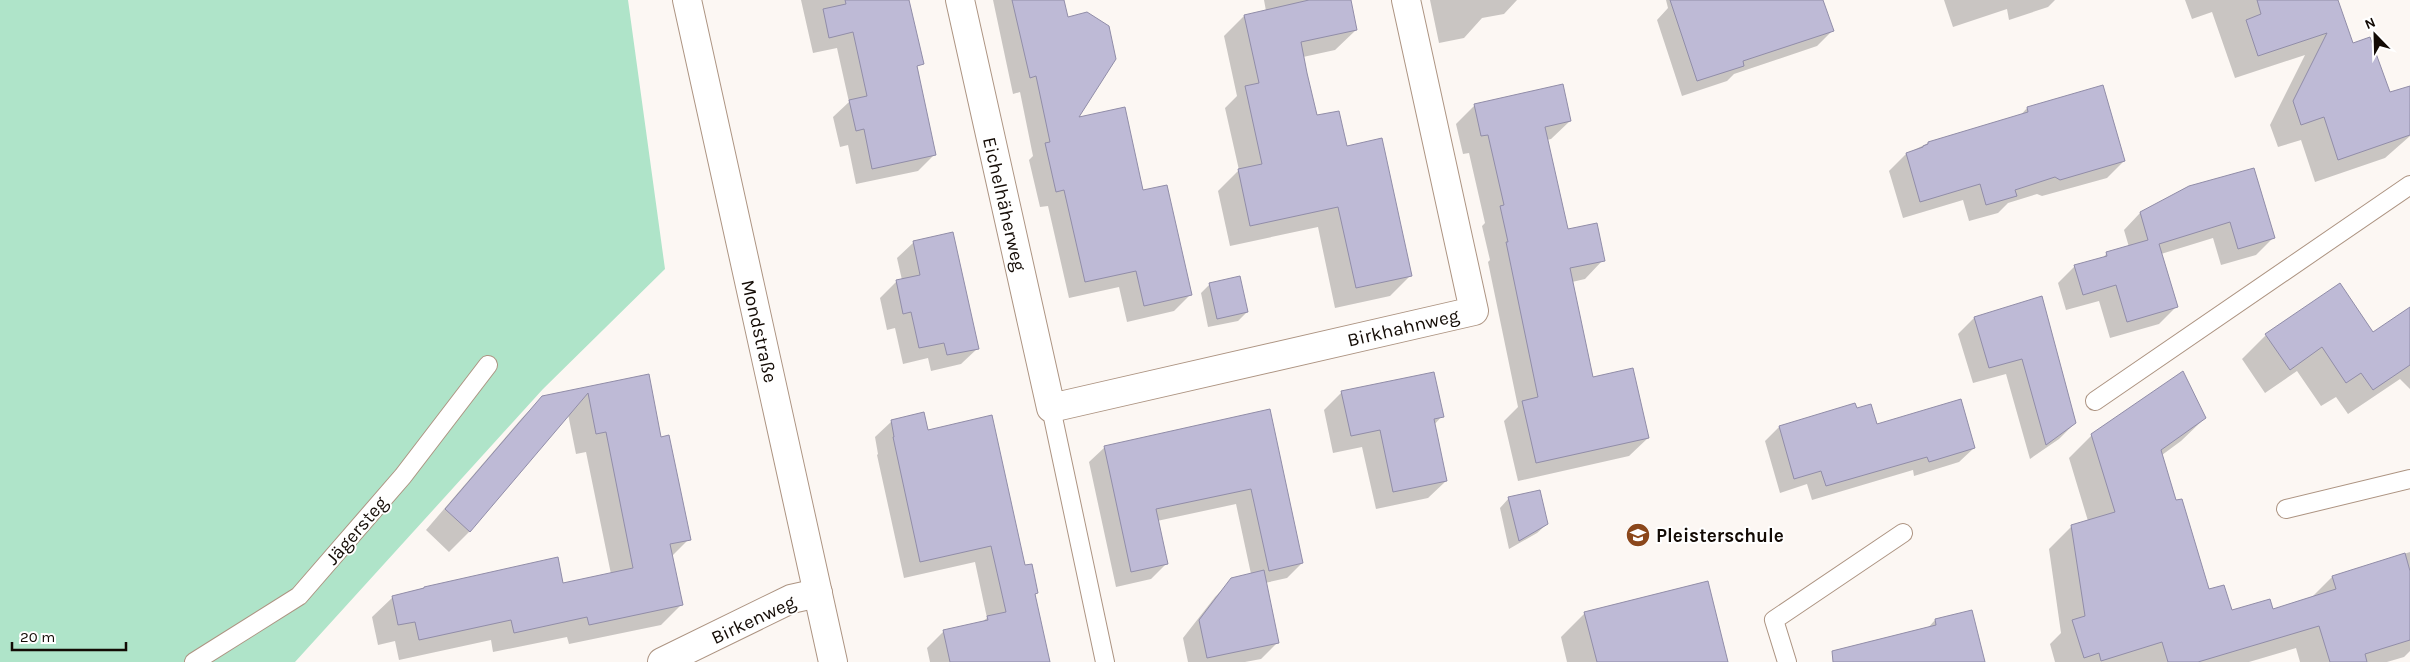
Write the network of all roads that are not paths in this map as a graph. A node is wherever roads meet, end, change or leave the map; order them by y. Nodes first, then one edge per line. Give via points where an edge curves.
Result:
1 (687, 0) edge
2 (960, 0) edge
3 (1406, 0) edge
4 (2410, 185) edge
5 (488, 365) dead end
6 (2095, 401) dead end
7 (1051, 408) junction
8 (2410, 479) edge
9 (2286, 509) dead end
10 (1902, 533) dead end
11 (818, 593) junction
12 (194, 662) edge
13 (662, 662) edge
14 (833, 662) edge
15 (1105, 662) edge
16 (1787, 662) edge

1 - 11 street, Mondstraße
2 - 7 street, Eichelhäherweg
3 - 7 street, Birkhahnweg via 1474,311
4 - 6 lane
5 - 12 lane, Jägersteg via 403,476 299,596
7 - 15 lane
8 - 9 lane
10 - 16 lane via 1774,620
11 - 13 street, Birkenweg via 791,599
11 - 14 street, Mondstraße

